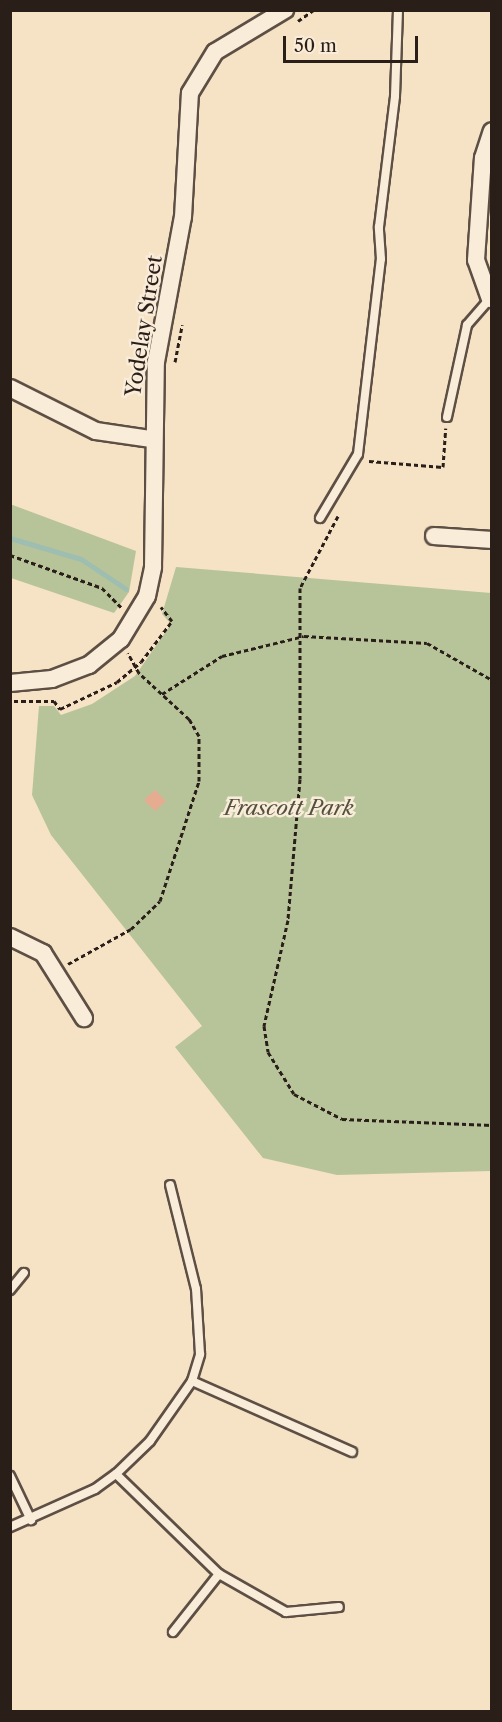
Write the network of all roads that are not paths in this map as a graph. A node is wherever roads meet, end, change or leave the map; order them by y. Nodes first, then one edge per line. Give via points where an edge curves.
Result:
1 (398, 10) edge
2 (286, 18) edge
3 (492, 132) edge
4 (490, 299) joint
5 (10, 388) edge
6 (447, 417) road end
7 (151, 439) junction
8 (320, 518) dead end
9 (434, 536) dead end
10 (492, 540) edge
11 (10, 683) edge
12 (10, 937) edge
13 (84, 1018) dead end
14 (170, 1185) dead end
15 (24, 1273) dead end
16 (10, 1290) edge
17 (192, 1381) junction
18 (352, 1452) dead end
19 (116, 1474) junction
20 (10, 1476) edge
21 (31, 1520) junction
22 (10, 1527) edge
23 (219, 1574) junction
24 (339, 1607) dead end
25 (174, 1632) dead end

1 - 8 lane via 395,96 379,227 381,260 358,454
2 - 7 street, Yodelay Street via 215,51 190,93 183,217 156,362
3 - 4 street via 483,158 476,260
4 - 6 lane via 466,325
5 - 7 street via 96,431
7 - 11 street, Yodelay Street via 153,567 134,621 121,639 69,673
9 - 10 street
12 - 13 street via 43,952
14 - 17 lane via 196,1289 200,1354
15 - 16 lane
17 - 18 lane
17 - 19 lane via 150,1441
19 - 21 lane via 95,1490
19 - 23 lane
20 - 21 lane
21 - 22 lane
23 - 24 lane via 286,1612
23 - 25 lane

